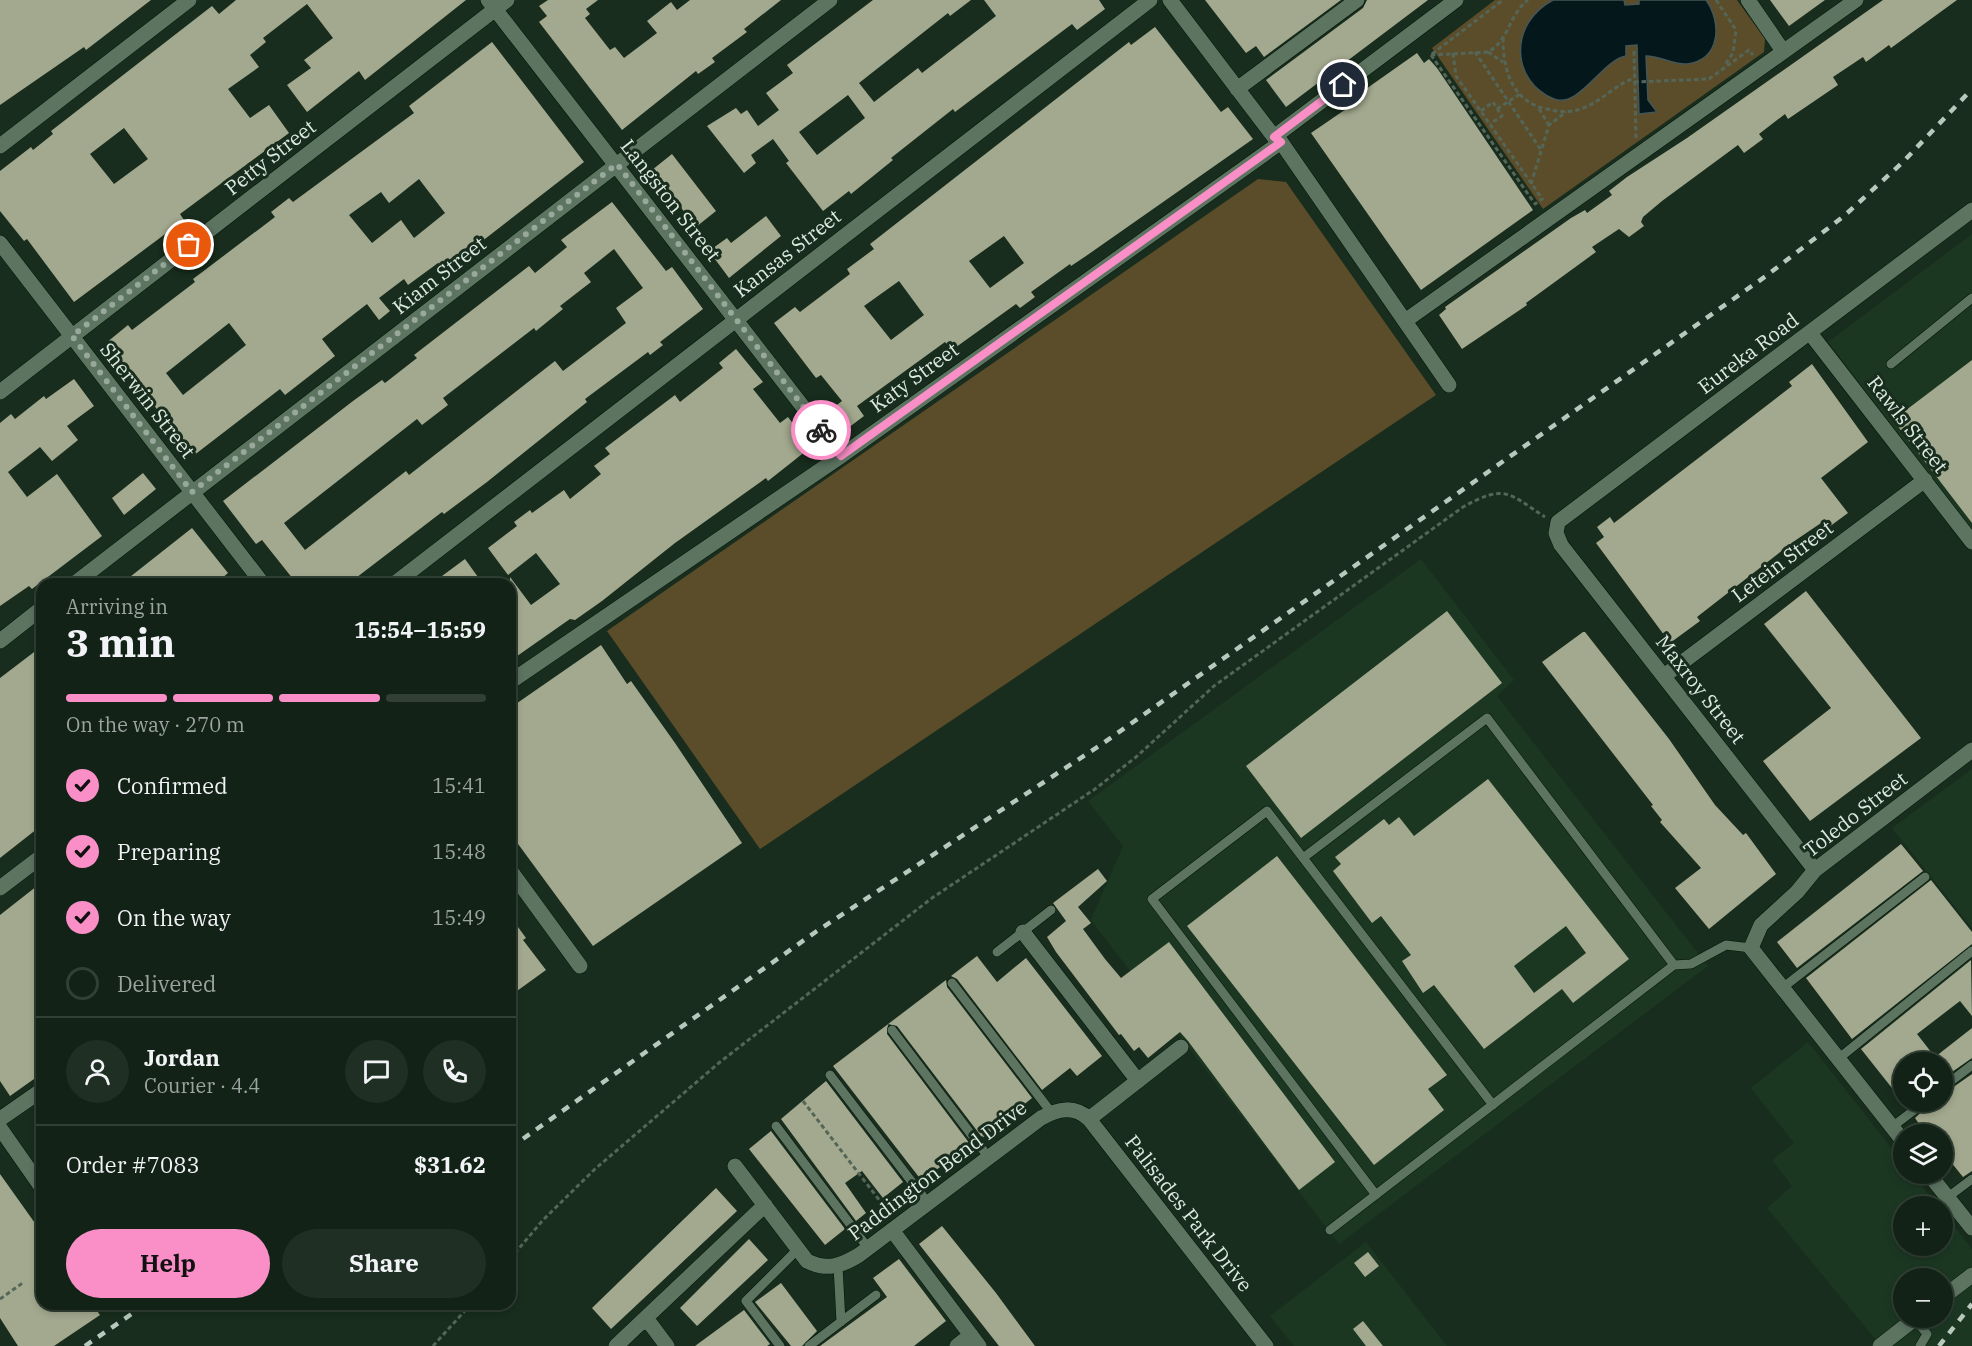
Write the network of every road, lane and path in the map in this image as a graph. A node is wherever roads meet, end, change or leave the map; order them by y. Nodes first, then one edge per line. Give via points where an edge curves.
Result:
1 (189, 0) edge
2 (830, 0) edge
3 (1149, 0) edge
4 (1170, 0) edge
5 (1357, 0) edge
6 (1456, 0) edge
7 (1503, 0) edge
8 (1528, 0) edge
9 (1716, 0) edge
10 (1748, 0) edge
11 (1856, 0) edge
12 (497, 3) edge
13 (1503, 38) junction
14 (1634, 51) dead end
15 (1783, 51) junction
16 (1475, 52) junction
17 (1488, 52) junction
18 (1453, 53) junction
19 (1431, 55) junction
20 (1755, 57) dead end
21 (1503, 62) junction
22 (1722, 70) junction
23 (1634, 80) junction
24 (1237, 89) junction
25 (1520, 94) junction
26 (1509, 102) junction
27 (1538, 108) junction
28 (1497, 109) junction
29 (1481, 111) junction
30 (1566, 112) junction
31 (1490, 124) junction
32 (1549, 125) junction
33 (1277, 140) junction
34 (1636, 141) dead end
35 (0, 146) edge
36 (1541, 150) junction
37 (617, 164) junction
38 (1532, 183) junction
39 (1542, 199) junction
40 (1546, 204) dead end
41 (1972, 210) edge
42 (0, 243) edge
43 (1972, 298) edge
44 (736, 320) junction
45 (1405, 321) junction
46 (1810, 333) junction
47 (72, 336) junction
48 (1891, 364) dead end
49 (1449, 385) dead end
50 (0, 392) edge
51 (841, 456) junction
52 (1924, 480) junction
53 (192, 492) junction
54 (1557, 528) junction
55 (1972, 542) edge
56 (82, 578) edge
57 (258, 578) edge
58 (402, 578) edge
59 (36, 613) edge
60 (0, 641) edge
61 (1664, 676) junction
62 (516, 678) edge
63 (1972, 750) edge
64 (1303, 858) junction
65 (36, 861) edge
66 (1815, 870) junction
67 (1925, 877) dead end
68 (516, 878) edge
69 (0, 888) edge
70 (1051, 910) dead end
71 (1023, 932) junction
72 (1751, 948) junction
73 (1972, 951) edge
74 (997, 952) dead end
75 (1674, 965) junction
76 (580, 966) dead end
77 (952, 983) dead end
78 (1782, 989) junction
79 (892, 1030) dead end
80 (1181, 1047) dead end
81 (1838, 1059) junction
82 (1972, 1065) edge
83 (830, 1075) dead end
84 (1953, 1080) edge
85 (1138, 1081) junction
86 (36, 1094) edge
87 (803, 1101) dead end
88 (1493, 1105) junction
89 (1076, 1110) joint
90 (1052, 1112) junction
91 (1912, 1112) edge
92 (0, 1119) edge
93 (1089, 1119) junction
94 (776, 1126) dead end
95 (1892, 1127) joint
96 (0, 1128) edge
97 (989, 1158) junction
98 (735, 1166) dead end
99 (36, 1179) edge
100 (1972, 1179) edge
101 (1937, 1184) edge
102 (1376, 1195) junction
103 (1947, 1196) edge
104 (1949, 1196) edge
105 (928, 1203) junction
106 (1953, 1203) edge
107 (765, 1205) junction
108 (890, 1214) dead end
109 (1972, 1228) edge
110 (892, 1230) junction
111 (1330, 1230) dead end
112 (868, 1248) junction
113 (798, 1249) junction
114 (516, 1251) edge
115 (831, 1267) junction
116 (1972, 1275) edge
117 (24, 1282) dead end
118 (1953, 1290) edge
119 (876, 1295) dead end
120 (0, 1299) edge
121 (466, 1310) edge
122 (646, 1318) junction
123 (841, 1322) junction
124 (1903, 1328) edge
125 (1923, 1328) edge
126 (975, 1341) edge
127 (433, 1346) edge
128 (616, 1346) edge
129 (667, 1346) edge
130 (780, 1346) edge
131 (809, 1346) edge
132 (957, 1346) edge
133 (1266, 1346) edge
134 (1880, 1346) edge
135 (1920, 1346) edge

1 - 35 street
2 - 37 street, Kiam Street
3 - 44 street, Kansas Street
4 - 24 street
5 - 24 street
6 - 33 street, Katy Street
7 - 19 path
8 - 13 path via 1513,16
9 - 22 path via 1737,34 1733,53
10 - 15 street
11 - 15 street
12 - 37 street, Langston Street
12 - 47 street, Petty Street
13 - 17 path
13 - 21 path
14 - 23 path
15 - 45 street
16 - 17 path
16 - 18 path
16 - 26 path
17 - 21 path
18 - 19 path
18 - 29 path via 1456,75
19 - 39 path via 1534,204
20 - 22 path via 1749,50
21 - 25 path via 1511,85
22 - 23 path via 1709,80
23 - 30 path via 1620,83 1584,108
23 - 34 path
24 - 33 street
25 - 26 path
25 - 27 path
26 - 28 path
26 - 36 path
27 - 30 path
27 - 32 path
28 - 29 path via 1493,102
28 - 31 path via 1502,116
29 - 31 path
30 - 32 path
31 - 38 path
32 - 36 path
33 - 45 street
33 - 51 street, Katy Street
36 - 38 path
37 - 44 street, Langston Street
37 - 53 street, Kiam Street
38 - 39 path
39 - 40 path
41 - 46 street, Eureka Road
42 - 47 street, Sherwin Street
43 - 48 lane
44 - 51 street, Langston Street
44 - 58 street, Kansas Street
45 - 49 street
46 - 52 street, Rawls Street
46 - 54 street, Eureka Road
47 - 50 street, Petty Street
47 - 53 street, Sherwin Street
51 - 62 street, Katy Street
52 - 55 street, Rawls Street
52 - 61 street, Letein Street
53 - 56 street, Kiam Street
53 - 57 street, Sherwin Street
54 - 61 street, Maxroy Street via 1562,545
54 - 114 path via 1512,494 1483,496 1463,507 1214,686 1095,789 932,898 720,1062 595,1169
59 - 60 street
61 - 66 street, Maxroy Street
63 - 66 street, Toledo Street
64 - 75 lane via 1487,718
64 - 88 lane
64 - 102 lane via 1267,812 1152,899
65 - 69 street
66 - 72 street, Toledo Street via 1761,925
67 - 78 lane
68 - 76 street
70 - 71 lane
71 - 74 lane
71 - 85 street
72 - 75 lane via 1726,945 1691,964
72 - 78 street
73 - 81 lane
75 - 88 lane
77 - 90 lane
78 - 81 street
79 - 97 lane
80 - 85 street
81 - 95 street
82 - 84 lane
83 - 105 lane
85 - 93 street
86 - 92 street
87 - 108 path
88 - 102 lane
89 - 90 street, Paddington Bend Drive
89 - 93 street, Palisades Park Drive
90 - 97 street, Paddington Bend Drive
91 - 95 lane
93 - 133 street, Palisades Park Drive
94 - 112 lane
96 - 99 street
97 - 105 street, Paddington Bend Drive
98 - 107 street
100 - 104 lane
101 - 103 street
102 - 111 lane
105 - 110 street, Paddington Bend Drive
106 - 109 street
107 - 113 street
107 - 122 street
110 - 112 street, Paddington Bend Drive
110 - 126 street
112 - 115 street, Paddington Bend Drive
113 - 115 street via 807,1261
113 - 130 lane via 746,1300
115 - 123 lane
116 - 118 street
117 - 120 path
119 - 123 lane
121 - 127 path
122 - 128 street
122 - 129 street
123 - 131 lane
124 - 134 street
125 - 135 lane via 1927,1334
126 - 132 street

